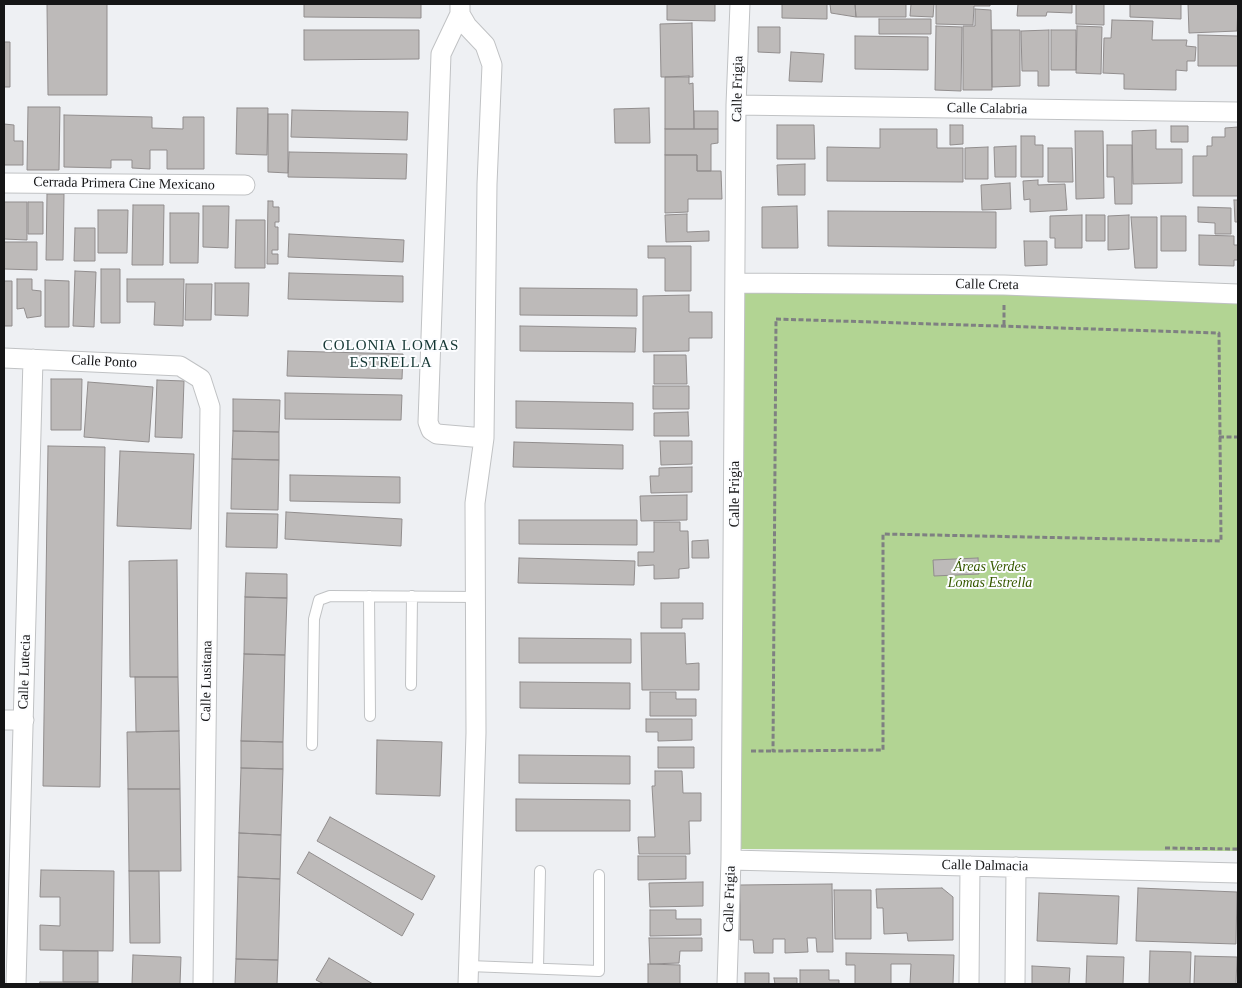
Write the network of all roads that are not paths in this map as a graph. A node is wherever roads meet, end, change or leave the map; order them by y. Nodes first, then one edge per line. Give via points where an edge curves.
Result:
1 (740, 4) edge
2 (460, 9) edge
3 (736, 105) junction
4 (1238, 112) edge
5 (4, 183) edge
6 (245, 185) dead end
7 (736, 283) junction
8 (1238, 294) edge
9 (4, 358) edge
10 (34, 359) junction
11 (201, 379) joint
12 (484, 438) junction
13 (369, 596) junction
14 (412, 596) junction
15 (477, 597) junction
16 (411, 685) dead end
17 (370, 716) dead end
18 (4, 720) edge
19 (24, 720) junction
20 (312, 745) dead end
21 (731, 860) junction
22 (970, 866) junction
23 (1016, 867) junction
24 (540, 871) dead end
25 (1238, 873) edge
26 (599, 875) dead end
27 (538, 968) junction
28 (469, 975) edge
29 (16, 984) edge
30 (204, 984) edge
31 (727, 984) edge
32 (969, 984) edge
33 (1015, 984) edge

1 - 3 street, Calle Frigia
2 - 12 street via 467,26 485,45 492,66
2 - 12 street via 441,62 428,422 437,434
3 - 4 street, Calle Calabria
3 - 7 street, Calle Frigia
5 - 6 street, Cerrada Primera Cine Mexicano
7 - 8 street, Calle Creta via 1004,285
7 - 21 street, Calle Frigia
9 - 10 street, Calle Ponto
10 - 11 street, Calle Ponto via 180,366
10 - 19 street, Calle Lutecia
11 - 30 street, Calle Lusitana via 210,407
12 - 15 street via 475,503
13 - 14 lane
13 - 17 lane
13 - 20 lane via 330,596 319,600 314,619
14 - 15 lane
14 - 16 lane
15 - 28 street
18 - 19 street
19 - 29 street, Calle Lutecia
21 - 22 street, Calle Dalmacia
21 - 31 street, Calle Frigia
22 - 23 street, Calle Dalmacia
22 - 32 street
23 - 25 street, Calle Dalmacia
23 - 33 street
24 - 27 lane
26 - 27 lane via 599,971
27 - 28 lane

